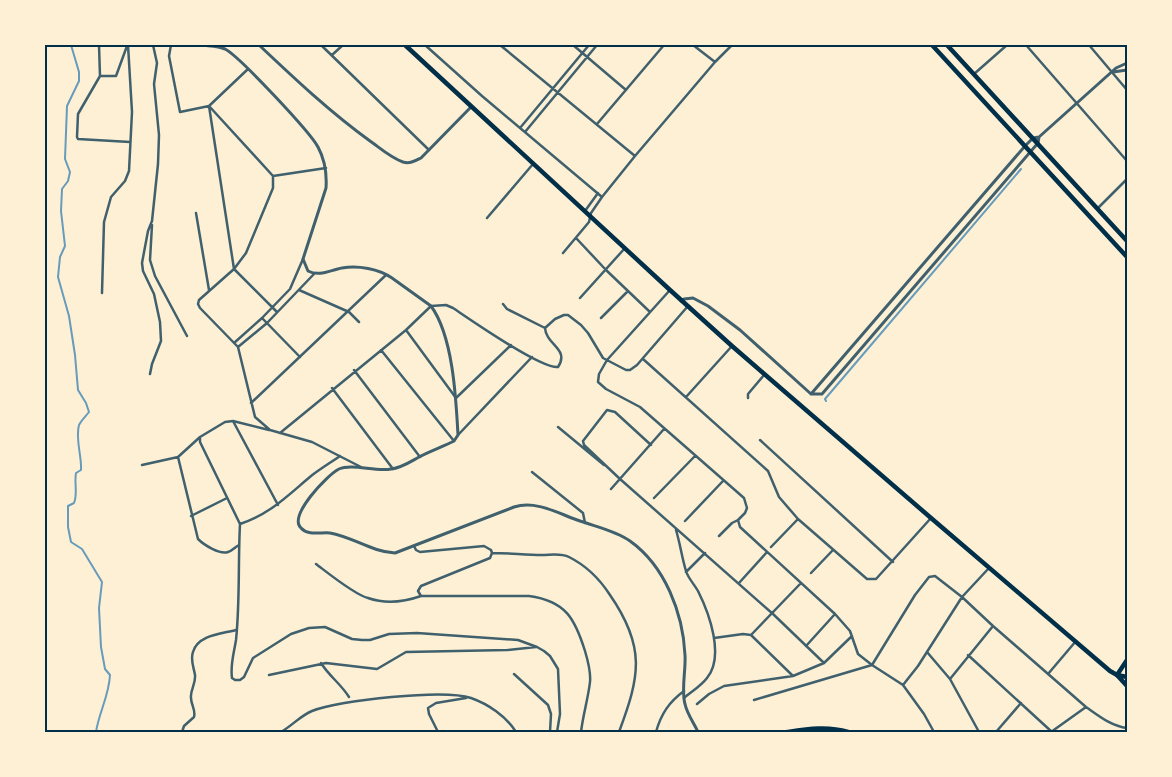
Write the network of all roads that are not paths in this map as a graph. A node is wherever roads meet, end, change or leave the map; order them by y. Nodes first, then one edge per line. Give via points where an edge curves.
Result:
1 (99, 45) edge
2 (128, 45) edge
3 (153, 45) edge
4 (171, 45) edge
5 (178, 45) edge
6 (183, 45) edge
7 (202, 45) edge
8 (259, 45) edge
9 (321, 45) edge
10 (343, 45) edge
11 (406, 45) edge
12 (425, 45) edge
13 (500, 45) edge
14 (573, 45) edge
15 (589, 45) edge
16 (597, 45) edge
17 (664, 45) edge
18 (693, 45) edge
19 (732, 45) edge
20 (932, 45) edge
21 (947, 45) edge
22 (1006, 45) edge
23 (1026, 45) edge
24 (1089, 45) edge
25 (583, 53) junction
26 (332, 55) junction
27 (587, 57) junction
28 (715, 62) junction
29 (1127, 63) edge
30 (248, 69) junction
31 (1127, 70) edge
32 (1113, 72) junction
33 (974, 74) junction
34 (100, 76) junction
35 (554, 88) junction
36 (626, 90) junction
37 (1127, 90) edge
38 (559, 92) junction
39 (1077, 103) junction
40 (209, 106) junction
41 (472, 107) junction
42 (597, 124) junction
43 (520, 128) junction
44 (525, 132) junction
45 (1039, 137) junction
46 (1033, 138) junction
47 (130, 142) junction
48 (1038, 143) junction
49 (1025, 146) junction
50 (430, 150) junction
51 (1030, 152) junction
52 (635, 156) junction
53 (1127, 162) edge
54 (533, 164) junction
55 (326, 168) junction
56 (273, 176) junction
57 (1127, 180) edge
58 (598, 193) junction
59 (602, 196) junction
60 (1097, 208) junction
61 (585, 211) junction
62 (196, 213) dead end
63 (590, 216) junction
64 (487, 218) dead end
65 (152, 221) junction
66 (576, 238) junction
67 (1127, 241) edge
68 (624, 248) junction
69 (563, 252) dead end
70 (1127, 257) edge
71 (304, 260) junction
72 (234, 269) junction
73 (606, 270) junction
74 (314, 274) junction
75 (387, 274) junction
76 (209, 290) junction
77 (299, 290) junction
78 (670, 290) junction
79 (628, 291) junction
80 (102, 293) dead end
81 (580, 298) dead end
82 (681, 301) junction
83 (503, 304) dead end
84 (432, 306) junction
85 (688, 306) junction
86 (273, 308) junction
87 (277, 312) junction
88 (349, 312) junction
89 (650, 312) junction
90 (262, 318) junction
91 (601, 318) dead end
92 (359, 322) dead end
93 (266, 323) junction
94 (545, 328) junction
95 (406, 330) junction
96 (187, 336) dead end
97 (234, 343) junction
98 (511, 345) junction
99 (732, 346) junction
100 (238, 347) junction
101 (381, 350) junction
102 (300, 357) junction
103 (532, 357) junction
104 (642, 358) junction
105 (607, 360) junction
106 (840, 361) junction
107 (846, 367) junction
108 (354, 370) junction
109 (150, 374) dead end
110 (765, 374) junction
111 (332, 388) junction
112 (811, 394) junction
113 (686, 397) junction
114 (456, 398) junction
115 (748, 398) dead end
116 (251, 403) junction
117 (233, 421) junction
118 (558, 427) dead end
119 (664, 429) junction
120 (270, 430) junction
121 (280, 433) junction
122 (458, 435) junction
123 (200, 437) junction
124 (760, 440) dead end
125 (454, 441) junction
126 (651, 445) junction
127 (340, 456) junction
128 (695, 456) junction
129 (178, 457) junction
130 (420, 457) junction
131 (142, 466) dead end
132 (365, 469) junction
133 (394, 469) junction
134 (532, 472) dead end
135 (620, 479) junction
136 (723, 481) junction
137 (611, 489) dead end
138 (228, 498) junction
139 (654, 498) dead end
140 (278, 505) junction
141 (192, 516) junction
142 (931, 518) junction
143 (798, 519) junction
144 (738, 520) junction
145 (684, 521) dead end
146 (585, 523) junction
147 (240, 524) junction
148 (676, 528) junction
149 (719, 536) dead end
150 (239, 545) junction
151 (414, 546) junction
152 (771, 548) dead end
153 (833, 550) junction
154 (767, 552) junction
155 (492, 553) junction
156 (705, 553) junction
157 (893, 562) junction
158 (316, 564) dead end
159 (990, 567) junction
160 (686, 572) junction
161 (811, 573) dead end
162 (739, 583) junction
163 (801, 583) junction
164 (421, 596) junction
165 (962, 597) junction
166 (773, 614) junction
167 (835, 614) junction
168 (992, 626) junction
169 (236, 630) junction
170 (751, 635) junction
171 (852, 636) junction
172 (714, 638) junction
173 (1076, 641) junction
174 (806, 646) junction
175 (537, 647) junction
176 (927, 652) junction
177 (968, 655) junction
178 (1127, 660) edge
179 (824, 663) junction
180 (321, 664) junction
181 (872, 665) junction
182 (514, 674) dead end
183 (1048, 674) junction
184 (269, 675) dead end
185 (1117, 675) junction
186 (793, 676) junction
187 (1127, 677) edge
188 (950, 679) junction
189 (903, 685) junction
190 (1127, 686) edge
191 (684, 691) junction
192 (349, 697) dead end
193 (470, 698) junction
194 (684, 698) junction
195 (754, 700) dead end
196 (1021, 703) junction
197 (698, 704) dead end
198 (1086, 707) junction
199 (292, 725) junction
200 (1127, 728) edge
201 (182, 732) edge
202 (281, 732) edge
203 (289, 732) edge
204 (438, 732) edge
205 (516, 732) edge
206 (550, 732) edge
207 (557, 732) edge
208 (582, 732) edge
209 (619, 732) edge
210 (656, 732) edge
211 (698, 732) edge
212 (787, 732) edge
213 (848, 732) edge
214 (934, 732) edge
215 (979, 732) edge
216 (996, 732) edge
217 (1051, 732) edge

1 - 34 street
2 - 34 street via 116,76
2 - 47 street via 132,112
3 - 65 street via 157,63 154,84 159,135
4 - 40 street via 169,56 180,112
5 - 6 street
7 - 30 street via 224,48
8 - 50 street via 323,104 394,158 412,162
9 - 26 street
10 - 26 street
11 - 41 main road
12 - 43 street
13 - 35 street
14 - 25 street
15 - 25 street
16 - 27 street
17 - 36 street
18 - 28 street
19 - 28 street
20 - 49 main road
21 - 33 main road
22 - 33 street
23 - 39 street
24 - 32 street
25 - 27 street
25 - 35 street
26 - 50 street
27 - 36 street
27 - 38 street
28 - 52 street
29 - 32 street
30 - 40 street
30 - 55 street via 317,145
31 - 32 street
32 - 37 street
32 - 39 street
33 - 46 main road
34 - 47 street via 78,114 77,137
35 - 38 street
35 - 43 street
36 - 42 street
38 - 42 street
38 - 44 street
39 - 45 street
39 - 53 street
40 - 56 street
40 - 72 street
41 - 50 street
41 - 54 main road
42 - 52 street
43 - 44 street
44 - 58 street
45 - 46 street
45 - 48 street
46 - 48 main road
46 - 49 street
47 - 80 street via 128,176 111,197 104,222
48 - 51 street
48 - 60 main road
49 - 51 main road
49 - 106 street
51 - 70 main road
51 - 107 street
52 - 59 street
54 - 61 main road
54 - 64 street
55 - 56 street
55 - 71 street via 326,188
56 - 72 street via 273,188 246,253
57 - 60 street
58 - 59 street
58 - 61 street
59 - 63 street
60 - 67 main road
61 - 63 main road
62 - 76 street
63 - 66 street
63 - 68 main road
65 - 96 street via 150,260 155,276
65 - 109 street via 143,271 154,294 161,340
66 - 69 street
66 - 73 street
68 - 73 street
68 - 78 main road
71 - 74 street via 308,271
71 - 86 street via 294,283
72 - 76 street
72 - 86 street
73 - 79 street
73 - 81 street
74 - 75 street via 344,268 366,268
74 - 77 street
75 - 84 street
75 - 88 street
76 - 97 street via 198,304
77 - 87 street
77 - 88 street
78 - 82 main road
78 - 89 street
79 - 89 street
79 - 91 street
82 - 85 main road
82 - 112 street via 693,298 708,306 740,330
83 - 94 street
84 - 95 street
84 - 98 street via 453,308
84 - 114 street via 441,323
85 - 99 main road
85 - 104 street
86 - 87 street
86 - 90 street
87 - 93 street
88 - 92 street
88 - 102 street
89 - 105 street
90 - 93 street
90 - 97 street
93 - 100 street
93 - 102 street
94 - 103 street via 562,361 553,368
94 - 105 street via 555,319 568,315 585,329
95 - 101 street
95 - 114 street
97 - 100 street
98 - 103 street
98 - 114 street
99 - 110 main road
99 - 113 street
100 - 116 street
101 - 108 street
101 - 125 street
102 - 116 street
103 - 122 street
104 - 105 street via 630,370
104 - 113 street
105 - 119 street via 598,379 602,386 638,406
106 - 107 street
106 - 112 street
107 - 112 street via 822,394
108 - 111 street
108 - 130 street
110 - 115 street
110 - 142 main road
111 - 121 street
111 - 133 street
113 - 143 street via 768,472 779,497
114 - 122 street
116 - 120 street via 255,417
117 - 120 street
117 - 123 street via 225,422
117 - 140 street
118 - 135 street
119 - 126 street
119 - 128 street
120 - 121 street
121 - 127 street via 312,442
122 - 125 street
123 - 129 street
123 - 138 street
124 - 157 street
125 - 130 street
126 - 135 street
126 - 135 street via 615,412 607,410 584,437 584,444
127 - 132 street
127 - 140 street
128 - 136 street
128 - 139 street
129 - 131 street
129 - 141 street
130 - 133 street
132 - 133 street
132 - 151 street via 346,467 331,474 302,506 298,526 307,532 329,533 381,551 395,553
134 - 146 street via 583,513
135 - 137 street
135 - 148 street
136 - 144 street via 744,498 746,511
136 - 145 street
138 - 141 street
138 - 147 street
140 - 147 street via 258,518
141 - 150 street via 202,543 223,553
142 - 157 street
142 - 159 main road
143 - 152 street
143 - 153 street
144 - 149 street
144 - 154 street via 740,526
146 - 151 street via 544,508 525,505
146 - 191 street via 630,541 656,568 674,599 682,628 686,655
147 - 150 street
148 - 156 street
148 - 160 street
150 - 169 street
151 - 155 street via 416,551 424,552 484,546
153 - 157 street via 867,579 876,578
153 - 161 street
154 - 162 street
154 - 163 street
155 - 164 street via 490,558 421,586 418,591
155 - 209 street via 564,555 595,574 604,586 634,642 636,661 630,703
156 - 160 street
156 - 162 street
158 - 164 street via 369,599 395,602
159 - 165 street
159 - 173 main road
160 - 172 street via 707,612
162 - 166 street
163 - 166 street
163 - 167 street
164 - 208 street via 529,596 563,607 578,628 589,665 590,681
165 - 168 street
165 - 176 street
165 - 181 street via 935,576 929,577 915,594
166 - 170 street
166 - 174 street
167 - 171 street
167 - 174 street
168 - 177 street
168 - 183 street
169 - 175 street via 231,673 236,680 244,677 253,658 291,634 308,628 325,628 362,640 389,634 417,633 518,640
169 - 201 street via 206,637 193,652 195,685 191,698 195,713
170 - 172 street
170 - 186 street
171 - 179 street
171 - 181 street via 856,651
172 - 194 street via 716,654 712,670
173 - 183 street
173 - 185 main road
174 - 179 street
175 - 180 street via 406,652 377,669
175 - 207 street via 550,656 558,669 560,714
176 - 188 street
176 - 189 street
177 - 188 street
177 - 196 street
178 - 185 main road
179 - 186 street
180 - 184 street
180 - 192 street
181 - 189 street
181 - 195 street
182 - 206 street via 548,705
183 - 198 street
185 - 187 main road
185 - 190 main road
186 - 197 street via 724,686
188 - 215 street
189 - 214 street
191 - 194 street
191 - 210 street via 662,714
193 - 199 street via 425,694 324,706 302,715
193 - 204 street via 436,703 428,708
193 - 205 street via 494,710
194 - 211 street
196 - 216 street
196 - 217 street
198 - 200 street via 1102,719
198 - 217 street
199 - 202 street
199 - 203 street
212 - 213 main road via 818,728

